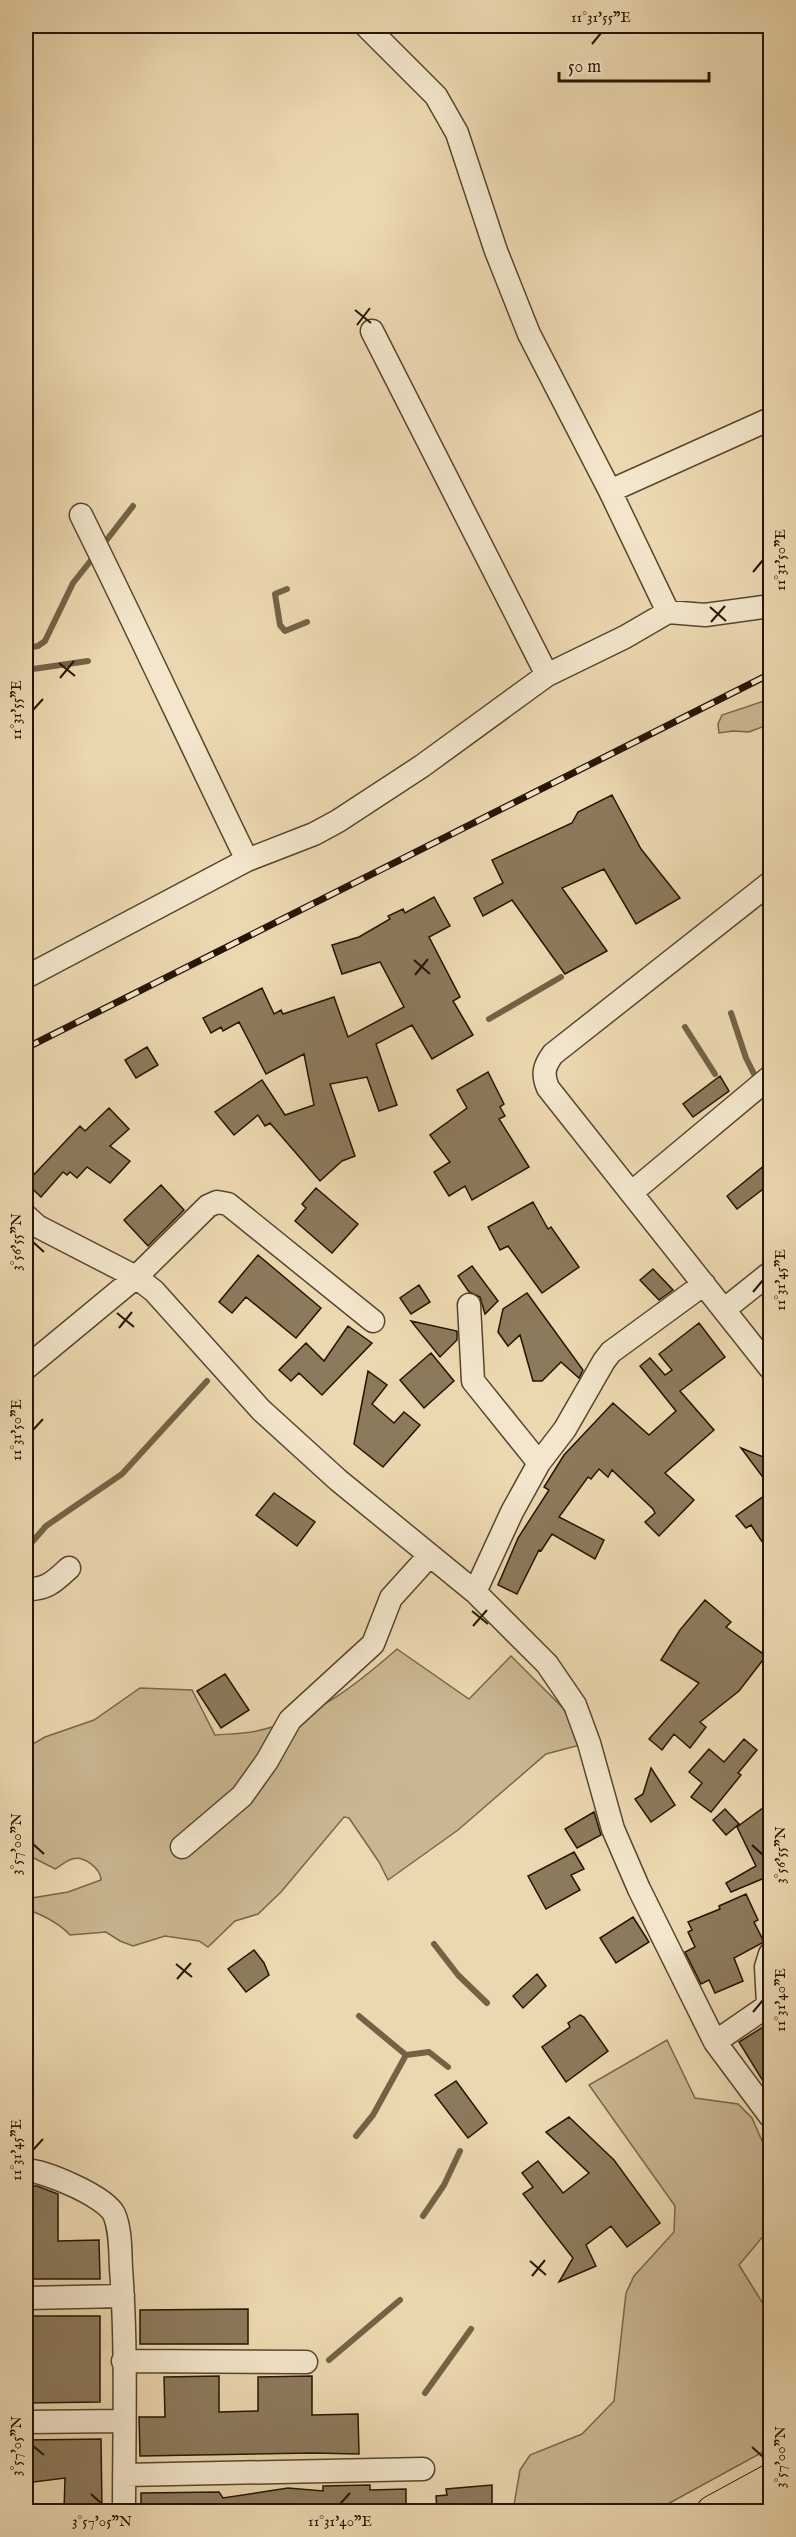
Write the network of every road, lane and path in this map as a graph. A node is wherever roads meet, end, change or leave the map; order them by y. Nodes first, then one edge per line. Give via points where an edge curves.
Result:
1 (366, 26) edge
2 (372, 331) dead end
3 (771, 419) edge
4 (610, 491) junction
5 (81, 515) dead end
6 (771, 606) edge
7 (668, 612) junction
8 (547, 675) junction
9 (247, 860) junction
10 (771, 883) edge
11 (26, 977) edge
12 (771, 1077) edge
13 (631, 1193) junction
14 (26, 1216) edge
15 (771, 1274) edge
16 (136, 1276) junction
17 (704, 1284) junction
18 (469, 1305) dead end
19 (725, 1309) junction
20 (373, 1320) dead end
21 (26, 1368) edge
22 (771, 1368) edge
23 (540, 1462) junction
24 (429, 1556) junction
25 (69, 1568) dead end
26 (26, 1589) edge
27 (475, 1592) junction
28 (182, 1846) dead end
29 (771, 1954) edge
30 (715, 2042) junction
31 (771, 2116) edge
32 (26, 2170) edge
33 (123, 2296) junction
34 (26, 2298) edge
35 (123, 2361) junction
36 (306, 2362) dead end
37 (124, 2421) junction
38 (26, 2422) edge
39 (423, 2469) dead end
40 (124, 2475) junction
41 (771, 2481) edge
42 (124, 2511) edge
43 (713, 2511) edge

1 - 4 street via 436,96 457,133 496,251 529,334
2 - 8 street
3 - 4 street
4 - 7 street
5 - 9 street
6 - 7 street via 705,615
7 - 8 street
8 - 9 street via 422,766 338,821
9 - 11 street
10 - 13 street via 547,1062 543,1078 548,1088
12 - 13 street
13 - 17 street
14 - 16 street via 37,1226
15 - 19 street
16 - 20 street via 208,1206 222,1201
16 - 21 street
16 - 24 street via 261,1410
17 - 19 street
17 - 23 street via 611,1352 565,1429
18 - 23 street via 473,1381
19 - 22 street
23 - 27 street
24 - 27 street
24 - 28 street via 391,1598 373,1644 290,1720 249,1787
25 - 26 street via 51,1585
27 - 30 street via 547,1664 575,1704 613,1829
29 - 30 street via 766,1967 768,2004
30 - 31 street
32 - 33 street via 47,2175 104,2202 113,2213 118,2226
33 - 34 street
33 - 35 street
35 - 36 street
35 - 37 street
37 - 38 street
37 - 40 street
39 - 40 street
40 - 42 street
41 - 43 highway

